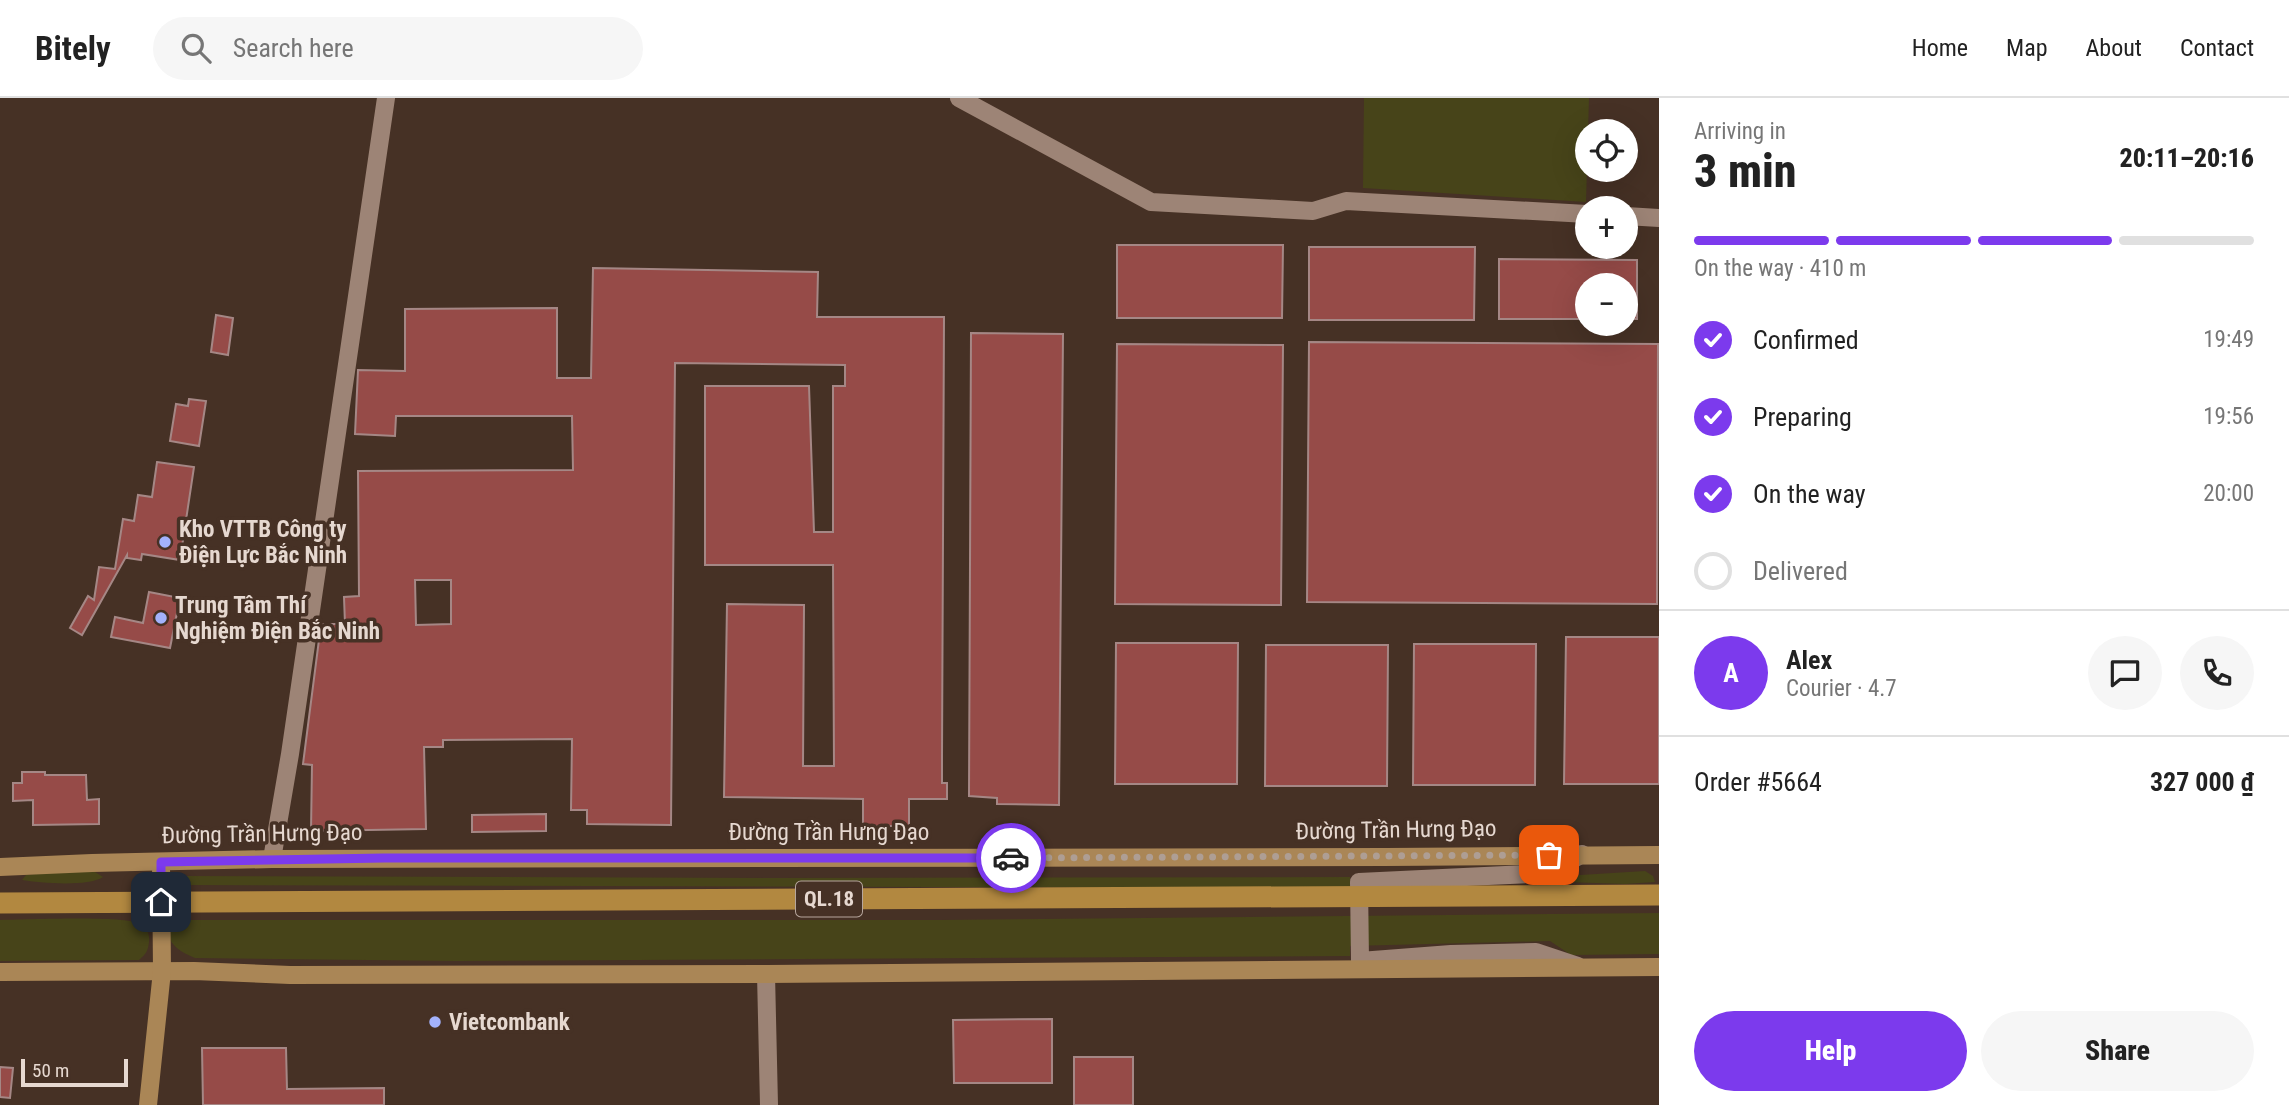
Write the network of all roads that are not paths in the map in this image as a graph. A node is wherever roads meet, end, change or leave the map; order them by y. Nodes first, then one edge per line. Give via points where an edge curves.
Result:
1 (386, 98) edge
2 (959, 98) edge
3 (1575, 213) edge
4 (1638, 217) edge
5 (1659, 218) edge
6 (1582, 854) junction
7 (1659, 855) edge
8 (272, 859) junction
9 (161, 862) junction
10 (0, 867) edge
11 (1659, 895) edge
12 (161, 902) junction
13 (0, 903) edge
14 (1579, 967) junction
15 (1659, 967) edge
16 (162, 971) junction
17 (0, 972) edge
18 (766, 974) junction
19 (148, 1105) edge
20 (769, 1105) edge

1 - 8 street
2 - 3 street via 1151,202 1313,211 1346,201
4 - 5 street
6 - 7 main road, Đường Trần Hưng Đạo
6 - 8 main road, Đường Trần Hưng Đạo
6 - 14 street via 1550,873 1359,882 1360,961 1536,951
8 - 9 main road, Đường Trần Hưng Đạo
9 - 10 main road, Đường Trần Hưng Đạo
9 - 12 main road
11 - 12 highway, QL.18
12 - 13 highway, QL.18
12 - 16 main road
14 - 15 main road
14 - 18 main road
16 - 17 main road
16 - 18 main road
16 - 19 main road
18 - 20 street

